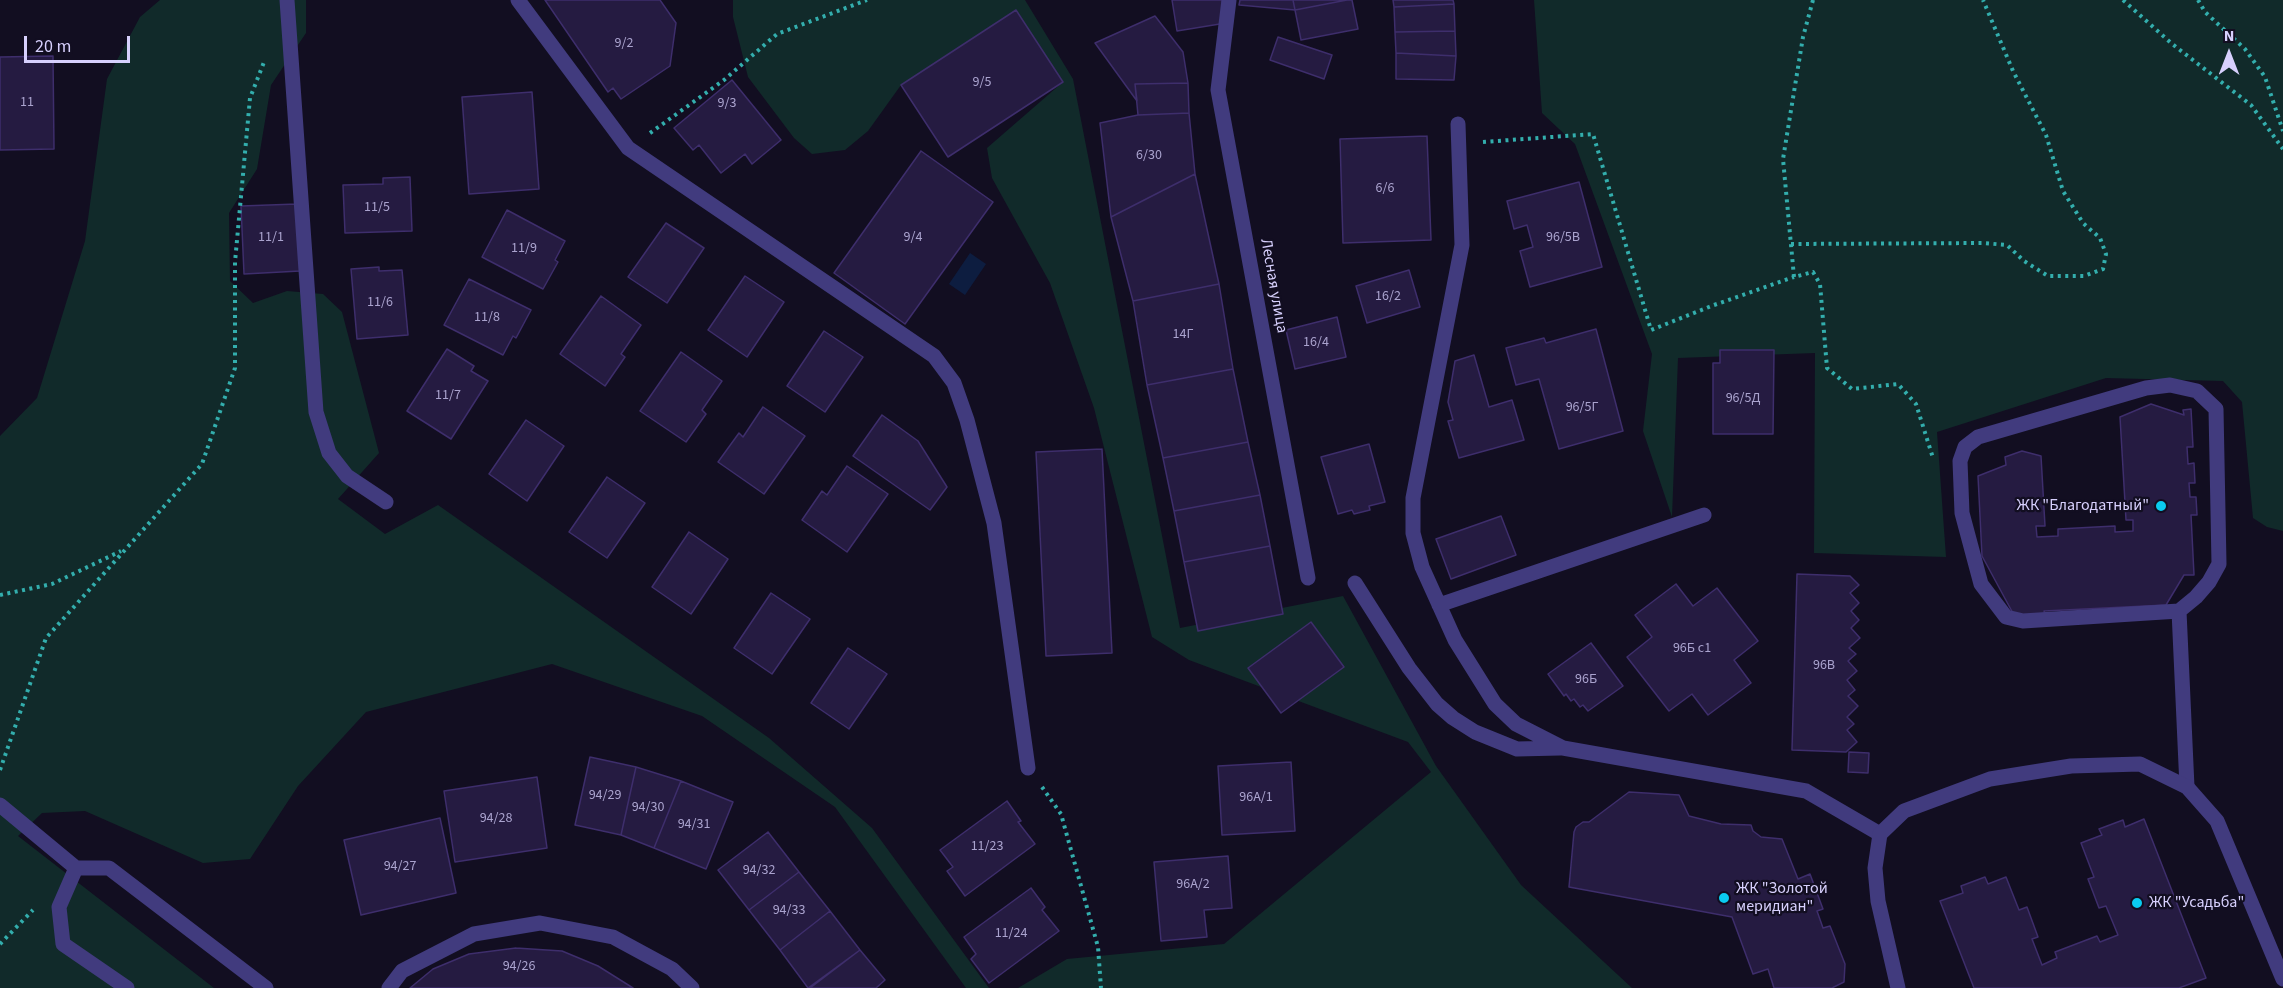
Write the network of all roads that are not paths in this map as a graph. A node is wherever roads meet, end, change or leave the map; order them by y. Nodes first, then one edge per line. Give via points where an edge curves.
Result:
1 (287, 0) edge
2 (519, 0) edge
3 (1229, 0) edge
4 (1458, 124) dead end
5 (386, 501) dead end
6 (1704, 515) dead end
7 (1308, 578) dead end
8 (1355, 584) dead end
9 (1439, 605) junction
10 (2179, 611) junction
11 (1563, 748) junction
12 (1028, 768) road end
13 (2187, 787) junction
14 (0, 805) edge
15 (1880, 834) junction
16 (75, 868) junction
17 (2283, 980) edge
18 (127, 988) edge
19 (267, 988) edge
20 (389, 988) edge
21 (692, 988) edge
22 (1898, 988) edge

1 - 5 street via 316,412 328,453 347,476
2 - 12 street via 628,148 934,356 954,383 994,523
3 - 7 street, Лесная улица via 1218,90
4 - 9 street via 1462,245 1413,498 1413,533 1422,567
6 - 9 street
8 - 11 street via 1409,668 1453,718 1475,732 1517,749
9 - 11 street via 1455,640 1495,704 1516,724
10 - 10 street via 2023,621 2006,616 1981,584 1962,513 1960,461 1965,447 1978,437 2146,388 2170,385 2196,391 2216,409 2219,564 2209,582
10 - 13 street
11 - 15 street via 1806,790
13 - 15 street via 2140,764 2071,766 1990,779 1904,811
13 - 17 street via 2217,821
14 - 16 street
15 - 22 street via 1875,868 1878,901
16 - 18 street via 59,907 63,944
16 - 19 street via 109,868
20 - 21 street via 402,971 474,934 540,923 613,937 672,969

